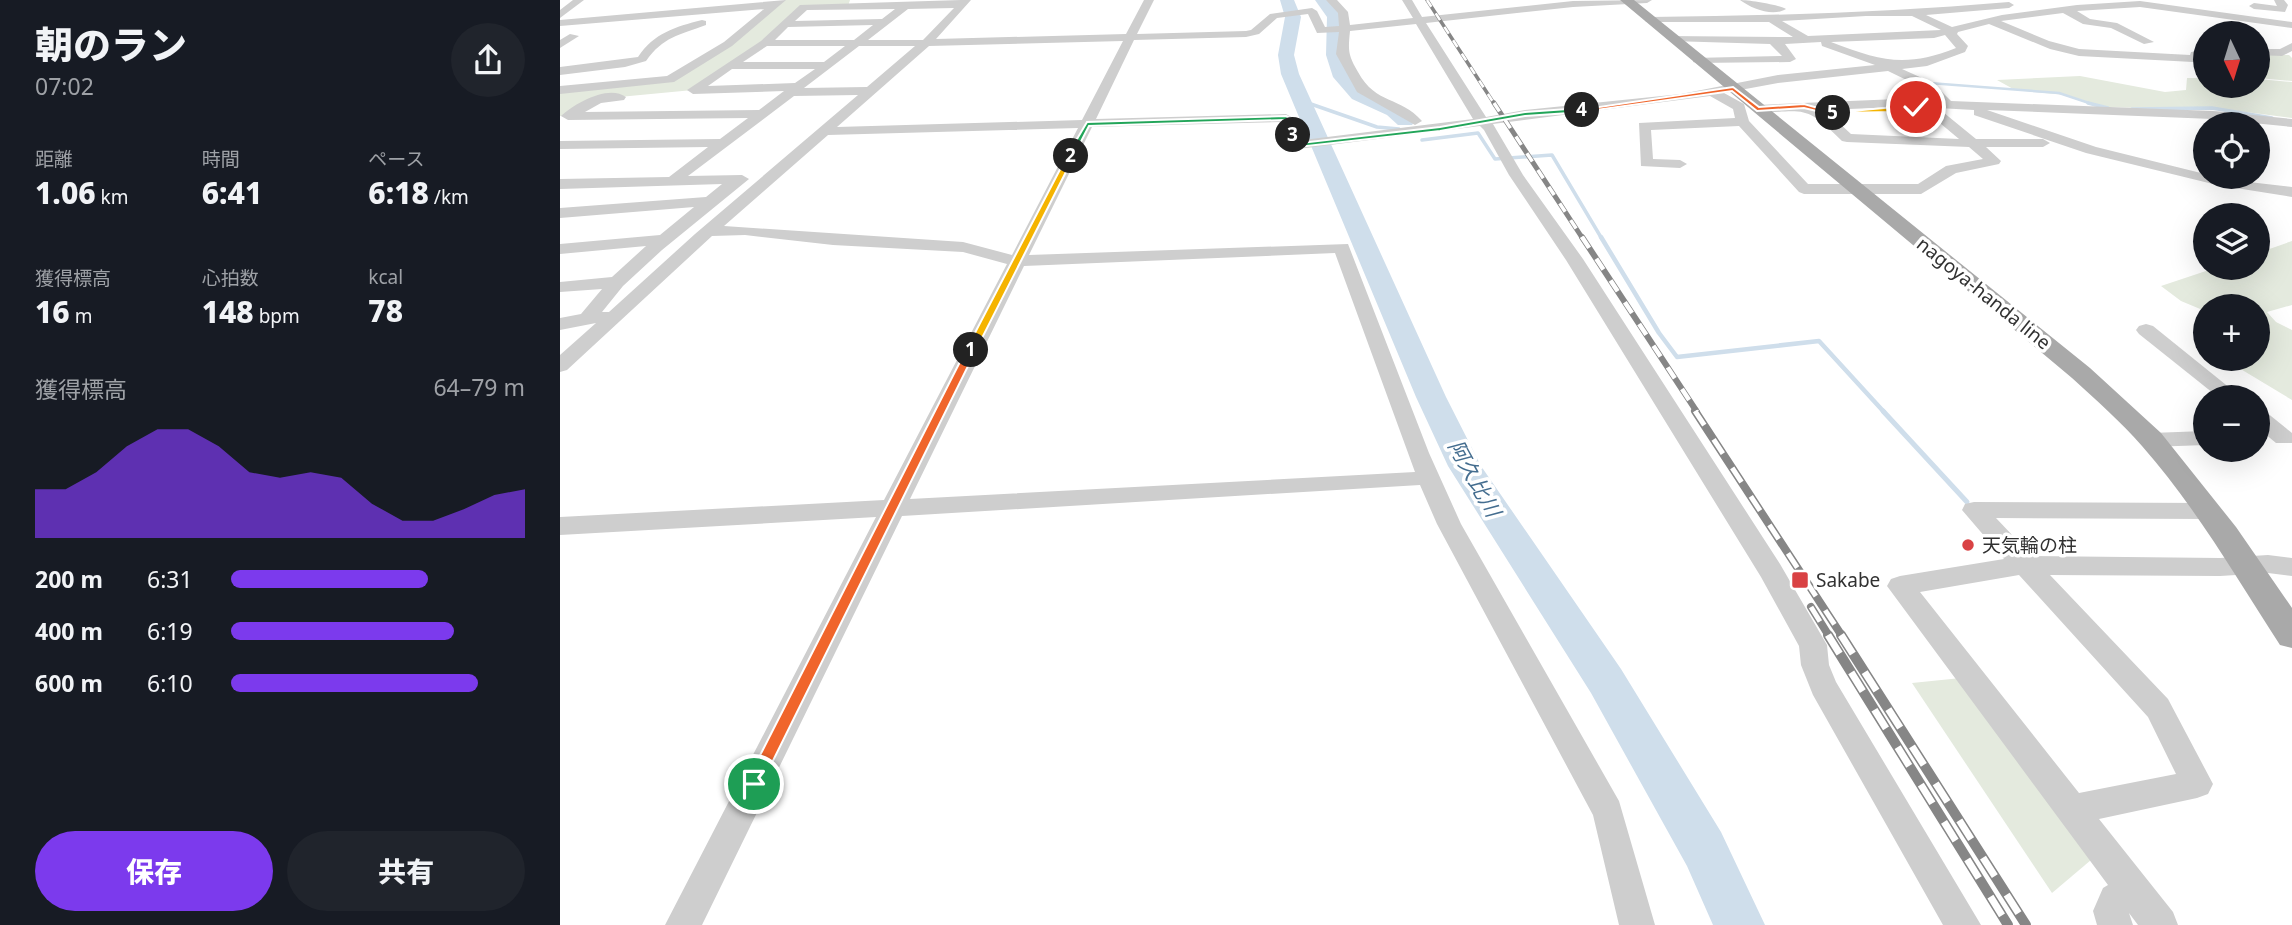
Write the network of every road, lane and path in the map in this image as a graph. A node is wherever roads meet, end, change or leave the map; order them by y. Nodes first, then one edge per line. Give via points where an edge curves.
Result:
1 (579, 0) edge
2 (689, 0) edge
3 (1149, 0) edge
4 (1331, 0) edge
5 (1408, 0) edge
6 (1626, 0) edge
7 (1745, 0) edge
8 (1928, 0) edge
9 (2056, 0) edge
10 (2279, 0) edge
11 (778, 2) edge
12 (849, 3) edge
13 (908, 3) edge
14 (964, 3) edge
15 (1264, 5) dead end
16 (2245, 5) dead end
17 (2204, 6) edge
18 (2069, 9) junction
19 (1648, 10) edge
20 (1961, 10) junction
21 (563, 11) edge
22 (2043, 12) junction
23 (1277, 13) junction
24 (1866, 13) junction
25 (1914, 13) junction
26 (1766, 15) junction
27 (756, 19) junction
28 (1422, 19) junction
29 (743, 20) dead end
30 (1991, 21) junction
31 (715, 22) dead end
32 (883, 22) junction
33 (702, 23) junction
34 (785, 24) junction
35 (2292, 25) edge
36 (655, 28) dead end
37 (2292, 30) edge
38 (1338, 31) junction
39 (1951, 32) junction
40 (1130, 37) junction
41 (1671, 38) junction
42 (1811, 40) junction
43 (1773, 41) junction
44 (2148, 42) dead end
45 (765, 43) junction
46 (857, 43) junction
47 (926, 43) junction
48 (2292, 46) edge
49 (2270, 52) edge
50 (2193, 59) edge
51 (1696, 60) junction
52 (828, 65) junction
53 (730, 66) junction
54 (1893, 68) junction
55 (560, 71) edge
56 (560, 90) edge
57 (693, 90) junction
58 (795, 90) junction
59 (1723, 91) junction
60 (868, 92) junction
61 (1921, 104) junction
62 (1948, 105) junction
63 (1971, 105) junction
64 (1804, 106) junction
65 (1820, 112) junction
66 (762, 114) junction
67 (1750, 115) junction
68 (564, 116) edge
69 (1415, 121) dead end
70 (1485, 122) junction
71 (2292, 123) edge
72 (1087, 124) junction
73 (822, 131) junction
74 (2060, 141) junction
75 (1970, 142) junction
76 (724, 143) junction
77 (560, 145) edge
78 (1680, 164) dead end
79 (768, 178) junction
80 (675, 179) junction
81 (737, 179) junction
82 (560, 184) edge
83 (1859, 191) junction
84 (2292, 192) edge
85 (710, 201) junction
86 (560, 213) edge
87 (705, 234) junction
88 (664, 239) junction
89 (560, 249) edge
90 (1016, 261) junction
91 (617, 282) junction
92 (560, 287) edge
93 (615, 317) junction
94 (587, 318) junction
95 (560, 324) edge
96 (2146, 330) dead end
97 (560, 366) edge
98 (2216, 385) edge
99 (2270, 427) edge
100 (2193, 438) edge
101 (2270, 438) edge
102 (2151, 440) junction
103 (1427, 476) junction
104 (892, 507) junction
105 (2208, 511) junction
106 (560, 526) edge
107 (2024, 565) junction
108 (2245, 566) junction
109 (2292, 567) edge
110 (2292, 635) edge
111 (2071, 810) junction
112 (2136, 894) junction
113 (683, 925) edge
114 (1637, 925) edge
115 (1963, 925) edge
116 (2115, 925) edge
117 (2160, 925) edge

1 - 21 street
2 - 21 street
3 - 40 street
4 - 38 street via 1343,12
5 - 28 street
6 - 19 main road, nagoya-handa line
6 - 28 street via 1451,12
7 - 26 street
8 - 20 street
9 - 18 street
10 - 16 street via 2281,10
11 - 21 street
11 - 27 street
12 - 13 street
12 - 34 street via 804,7
13 - 14 street
13 - 32 street
14 - 47 street
15 - 23 street
17 - 18 street
17 - 35 street
18 - 22 street
18 - 37 street
18 - 44 street via 2087,22 2113,25
19 - 26 street
19 - 41 main road, nagoya-handa line
20 - 22 street via 2014,4
20 - 25 street
20 - 30 street
22 - 30 street
23 - 38 street via 1312,11 1321,31
23 - 40 street via 1246,34
24 - 25 street
24 - 26 street
24 - 26 street via 1852,5
25 - 39 street
26 - 42 street
27 - 29 street
27 - 56 street via 728,44 670,79
28 - 38 street
28 - 70 street
30 - 39 street
30 - 50 street via 2070,50
31 - 33 street
32 - 34 street
32 - 46 street
33 - 36 street
33 - 55 street via 668,34 652,44 642,59
34 - 45 street
38 - 69 street via 1342,54 1362,89
39 - 42 street
39 - 54 street via 1961,50
40 - 47 street
40 - 72 street
41 - 43 street
41 - 51 main road, nagoya-handa line
42 - 43 street
42 - 54 street
43 - 51 street via 1790,59
45 - 46 street
45 - 53 street
46 - 47 street
46 - 52 street
47 - 60 street
48 - 49 street via 2282,53
51 - 59 main road, nagoya-handa line
52 - 53 street
52 - 58 street
53 - 57 street
54 - 59 street via 1778,79
54 - 62 street via 1929,86
57 - 58 street
57 - 68 street via 598,99
58 - 60 street
58 - 66 street
59 - 67 main road, nagoya-handa line
59 - 70 street
60 - 73 street
61 - 62 street
61 - 64 street
61 - 65 street via 1896,110
61 - 75 street
62 - 63 street
63 - 71 street via 2213,115
63 - 74 street via 1984,115
64 - 65 street
64 - 67 street
65 - 75 street via 1847,138
66 - 68 street
66 - 76 street
67 - 78 street via 1644,126 1646,163
67 - 83 main road, nagoya-handa line
67 - 83 street via 1804,189
70 - 72 street via 1301,145 1286,118
70 - 115 street via 1771,571 1813,645 1823,686
72 - 73 street
72 - 90 street
73 - 79 street
74 - 75 street
74 - 84 street via 2217,181
75 - 83 street via 1994,161 1951,169 1921,189
76 - 77 street
76 - 80 street
79 - 81 street
79 - 87 street
80 - 81 street
80 - 82 street
81 - 85 street
83 - 102 main road, nagoya-handa line via 2081,373
85 - 86 street
85 - 88 street
87 - 88 street
87 - 90 street via 745,230 963,247
87 - 93 street
88 - 89 street
88 - 91 street
90 - 103 street via 1342,248
90 - 104 street
91 - 92 street
91 - 94 street
93 - 94 street
93 - 97 street
94 - 95 street
96 - 98 street
99 - 101 street via 2284,438
100 - 102 street
102 - 105 main road, nagoya-handa line
103 - 104 street
103 - 114 street via 1469,562 1608,812
104 - 106 street
104 - 113 street
105 - 107 street via 1974,510
105 - 108 main road, nagoya-handa line
107 - 108 street
107 - 111 street via 1900,586
107 - 111 street via 2158,708 2197,784
108 - 109 street
108 - 110 main road, nagoya-handa line
111 - 112 street
112 - 116 street via 2115,900 2111,911
112 - 117 street

